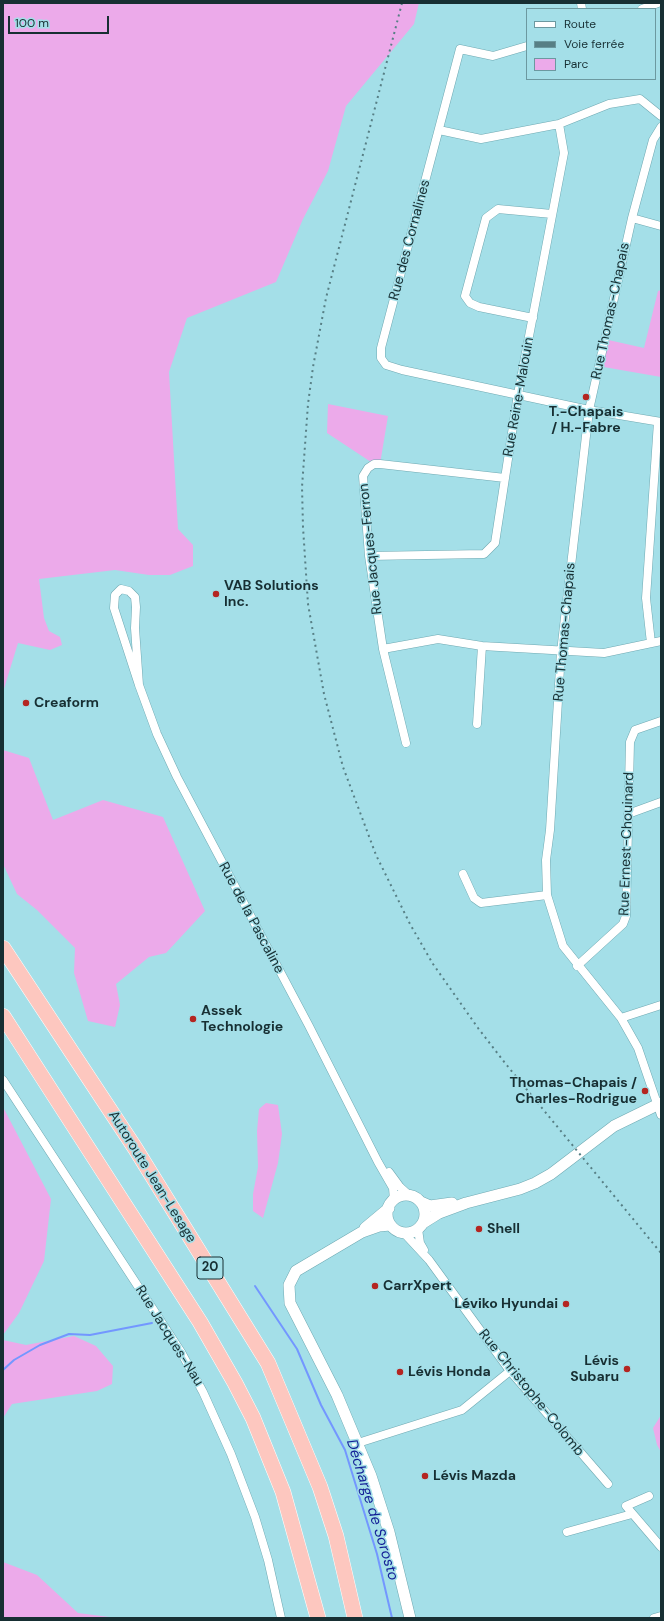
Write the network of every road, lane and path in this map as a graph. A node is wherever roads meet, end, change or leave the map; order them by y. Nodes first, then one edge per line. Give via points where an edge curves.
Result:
1 (658, 3) edge
2 (645, 8) edge
3 (526, 46) edge
4 (661, 116) edge
5 (559, 124) junction
6 (661, 127) edge
7 (439, 130) junction
8 (552, 214) junction
9 (632, 218) junction
10 (661, 226) edge
11 (533, 318) junction
12 (518, 394) junction
13 (589, 410) junction
14 (660, 422) edge
15 (505, 478) junction
16 (657, 490) edge
17 (370, 556) junction
18 (661, 641) edge
19 (651, 643) junction
20 (482, 646) junction
21 (383, 649) junction
22 (561, 652) junction
23 (139, 685) junction
24 (661, 721) edge
25 (477, 724) dead end
26 (406, 743) dead end
27 (661, 802) edge
28 (628, 814) junction
29 (463, 874) dead end
30 (547, 895) junction
31 (3, 948) edge
32 (577, 966) junction
33 (661, 1005) edge
34 (3, 1016) edge
35 (621, 1018) junction
36 (3, 1080) edge
37 (659, 1103) edge
38 (661, 1115) edge
39 (371, 1147) junction
40 (410, 1196) junction
41 (421, 1202) junction
42 (466, 1203) junction
43 (391, 1204) junction
44 (390, 1225) junction
45 (420, 1226) junction
46 (362, 1232) junction
47 (404, 1233) junction
48 (429, 1260) junction
49 (510, 1371) junction
50 (358, 1443) junction
51 (608, 1484) dead end
52 (649, 1496) dead end
53 (632, 1514) junction
54 (567, 1532) dead end
55 (336, 1536) junction
56 (661, 1547) edge
57 (307, 1575) junction
58 (661, 1616) edge
59 (281, 1618) edge
60 (312, 1618) edge
61 (318, 1618) edge
62 (355, 1618) edge
63 (361, 1618) edge
64 (410, 1618) edge
65 (654, 1618) edge

1 - 2 street
3 - 7 street, Rue des Cornalines via 493,56 460,49
4 - 5 street via 640,99 609,104
5 - 7 street via 480,139
5 - 8 street, Rue Reine-Malouin via 564,153
6 - 9 street, Rue Thomas-Chapais via 652,140
7 - 12 street, Rue des Cornalines via 380,358 386,364 402,370
8 - 11 street, Rue Reine-Malouin
8 - 11 street via 498,209 486,218 465,296 470,303 479,307
9 - 10 street
9 - 13 street, Rue Thomas-Chapais
11 - 12 street, Rue Reine-Malouin
12 - 13 street
12 - 15 street, Rue Reine-Malouin
13 - 14 street
13 - 22 street, Rue Thomas-Chapais
14 - 16 street
15 - 17 street, Rue Reine-Malouin via 495,543 484,554
15 - 17 street, Rue Jacques-Ferron via 374,464 363,476
16 - 19 street via 646,598
17 - 21 street, Rue Jacques-Ferron
18 - 19 street
19 - 22 street via 604,653
20 - 21 street via 438,639
20 - 22 street
20 - 25 street
21 - 26 street, Rue Jacques-Ferron
22 - 30 street, Rue Thomas-Chapais via 546,860
23 - 23 street, Rue de la Pascaline via 135,597 129,591 121,590 115,595 114,608
23 - 39 street, Rue de la Pascaline via 157,734 177,777
24 - 28 street, Rue Ernest-Chouinard via 635,730 630,742
27 - 28 street
28 - 32 street, Rue Ernest-Chouinard via 626,916 623,924
29 - 30 street via 474,898 481,902
30 - 32 street, Rue Thomas-Chapais via 563,946
31 - 55 highway, Autoroute Jean-Lesage / 20 via 135,1148 268,1363 320,1487
32 - 35 street, Rue Thomas-Chapais
33 - 35 street
34 - 57 highway, 20 via 200,1322 236,1383 283,1492
35 - 37 street, Rue Thomas-Chapais via 638,1048
36 - 59 street, Rue Jacques-Nau via 181,1352 207,1399 255,1516
37 - 38 street, Rue Thomas-Chapais
37 - 42 street via 614,1126 551,1174 535,1183
39 - 40 street, Rue de la Pascaline via 400,1187
39 - 43 street, Rue de la Pascaline via 393,1188
40 - 41 street
40 - 43 street via 399,1196
41 - 42 street via 430,1206
41 - 45 street via 425,1212
42 - 45 street via 439,1213
43 - 44 street via 387,1216
43 - 46 street
44 - 46 street
44 - 47 street
45 - 47 street via 412,1232
45 - 48 street, Rue Christophe-Colomb via 420,1243
46 - 50 street via 296,1271 289,1285 290,1303 337,1395
47 - 48 street, Rue Christophe-Colomb
48 - 49 street, Rue Christophe-Colomb
49 - 50 street via 462,1410
49 - 51 street, Rue Christophe-Colomb
50 - 64 street via 389,1532
52 - 53 street via 626,1506
53 - 54 street
53 - 56 street
55 - 62 highway, Autoroute Jean-Lesage / 20
55 - 63 highway
57 - 60 highway
57 - 61 highway, 20
58 - 65 street

